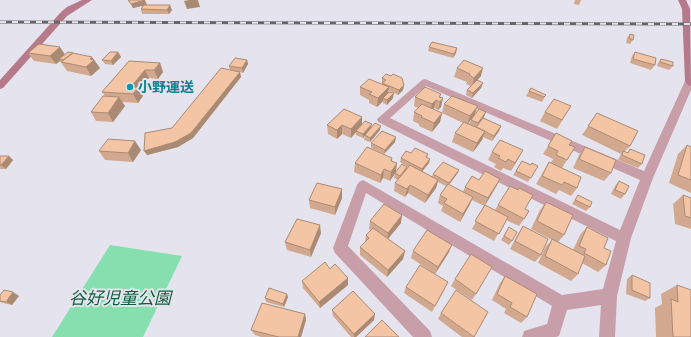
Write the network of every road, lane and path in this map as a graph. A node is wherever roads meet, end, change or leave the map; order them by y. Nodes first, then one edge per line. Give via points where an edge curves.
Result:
1 (88, 0) edge
2 (682, 0) edge
3 (690, 82) edge
4 (0, 86) edge
5 (647, 178) junction
6 (624, 238) junction
7 (609, 296) junction
8 (561, 303) junction
9 (424, 337) edge
10 (530, 337) edge
11 (606, 337) edge

1 - 4 street via 64,14
2 - 3 street via 686,9
3 - 5 street
5 - 6 street
5 - 6 street via 425,82 382,119
6 - 7 street
7 - 8 street
7 - 11 street
8 - 9 street via 363,185 340,248
8 - 10 street via 553,330

